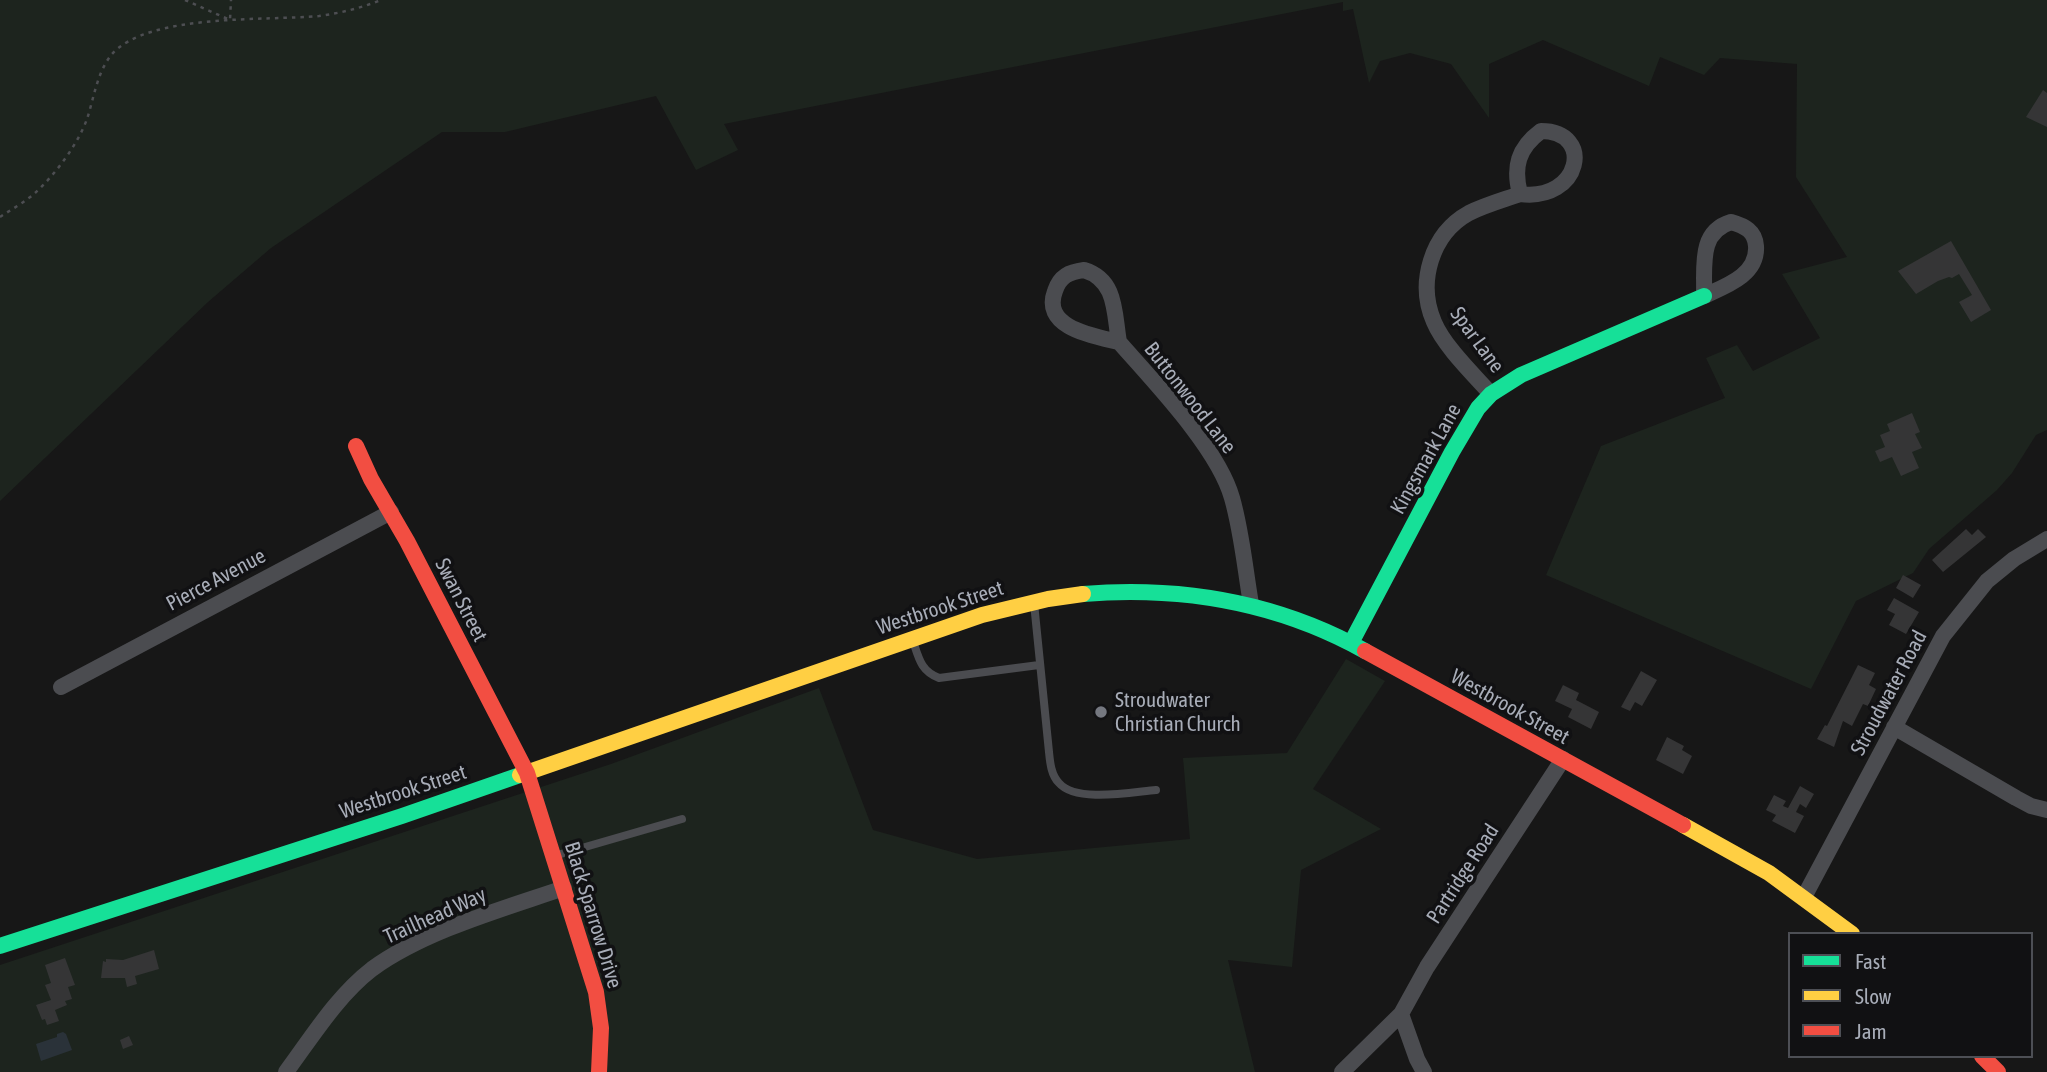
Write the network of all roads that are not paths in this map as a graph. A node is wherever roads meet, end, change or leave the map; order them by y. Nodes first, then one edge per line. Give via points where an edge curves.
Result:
1 (1520, 194) dead end
2 (1704, 296) junction
3 (1119, 342) junction
4 (1491, 394) junction
5 (356, 446) dead end
6 (391, 512) junction
7 (2047, 539) edge
8 (1034, 600) junction
9 (1251, 604) junction
10 (912, 638) junction
11 (1350, 643) junction
12 (1039, 664) junction
13 (61, 687) dead end
14 (1894, 727) junction
15 (1563, 759) junction
16 (527, 773) junction
17 (1156, 790) dead end
18 (2047, 810) edge
19 (682, 819) dead end
20 (553, 856) junction
21 (564, 888) junction
22 (1804, 897) junction
23 (1849, 932) edge
24 (0, 946) edge
25 (1401, 1014) junction
26 (1984, 1058) edge
27 (286, 1072) edge
28 (599, 1072) edge
29 (1342, 1072) edge
30 (1424, 1072) edge
31 (1998, 1072) edge

1 - 4 street, Spar Lane via 1468,214 1450,229 1430,259 1426,280 1434,322
2 - 2 street, Kingsmark Lane via 1747,272 1757,257 1756,238 1745,226 1731,222 1718,226 1709,238
2 - 4 main road, Kingsmark Lane via 1521,375
3 - 3 street via 1108,286 1098,274 1070,272 1059,280 1052,300 1057,318 1070,327
3 - 9 street, Buttonwood Lane via 1217,463 1232,497
4 - 11 main road, Kingsmark Lane via 1452,452
5 - 6 main road, Swan Street
6 - 13 street, Pierce Avenue
6 - 16 main road, Swan Street
7 - 14 street, Stroudwater Road via 1987,581 1964,607 1943,636
8 - 9 main road, Westbrook Street via 1150,590
8 - 10 main road, Westbrook Street
8 - 12 lane
9 - 11 main road, Westbrook Street
10 - 12 lane via 921,665 939,678
10 - 16 main road, Westbrook Street
11 - 15 main road, Westbrook Street
12 - 17 lane via 1048,752 1059,785 1081,795
14 - 18 street via 2016,799
14 - 22 street, Stroudwater Road
15 - 22 main road, Westbrook Street
15 - 25 street, Partridge Road
16 - 20 main road, Black Sparrow Drive
16 - 24 main road, Westbrook Street
19 - 20 lane
20 - 21 main road, Black Sparrow Drive
21 - 27 street, Trailhead Way via 411,946 372,970 323,1021
21 - 28 main road, Black Sparrow Drive via 596,992 601,1028
22 - 23 main road, Westbrook Street
25 - 29 street, Partridge Road
25 - 30 street
26 - 31 main road

